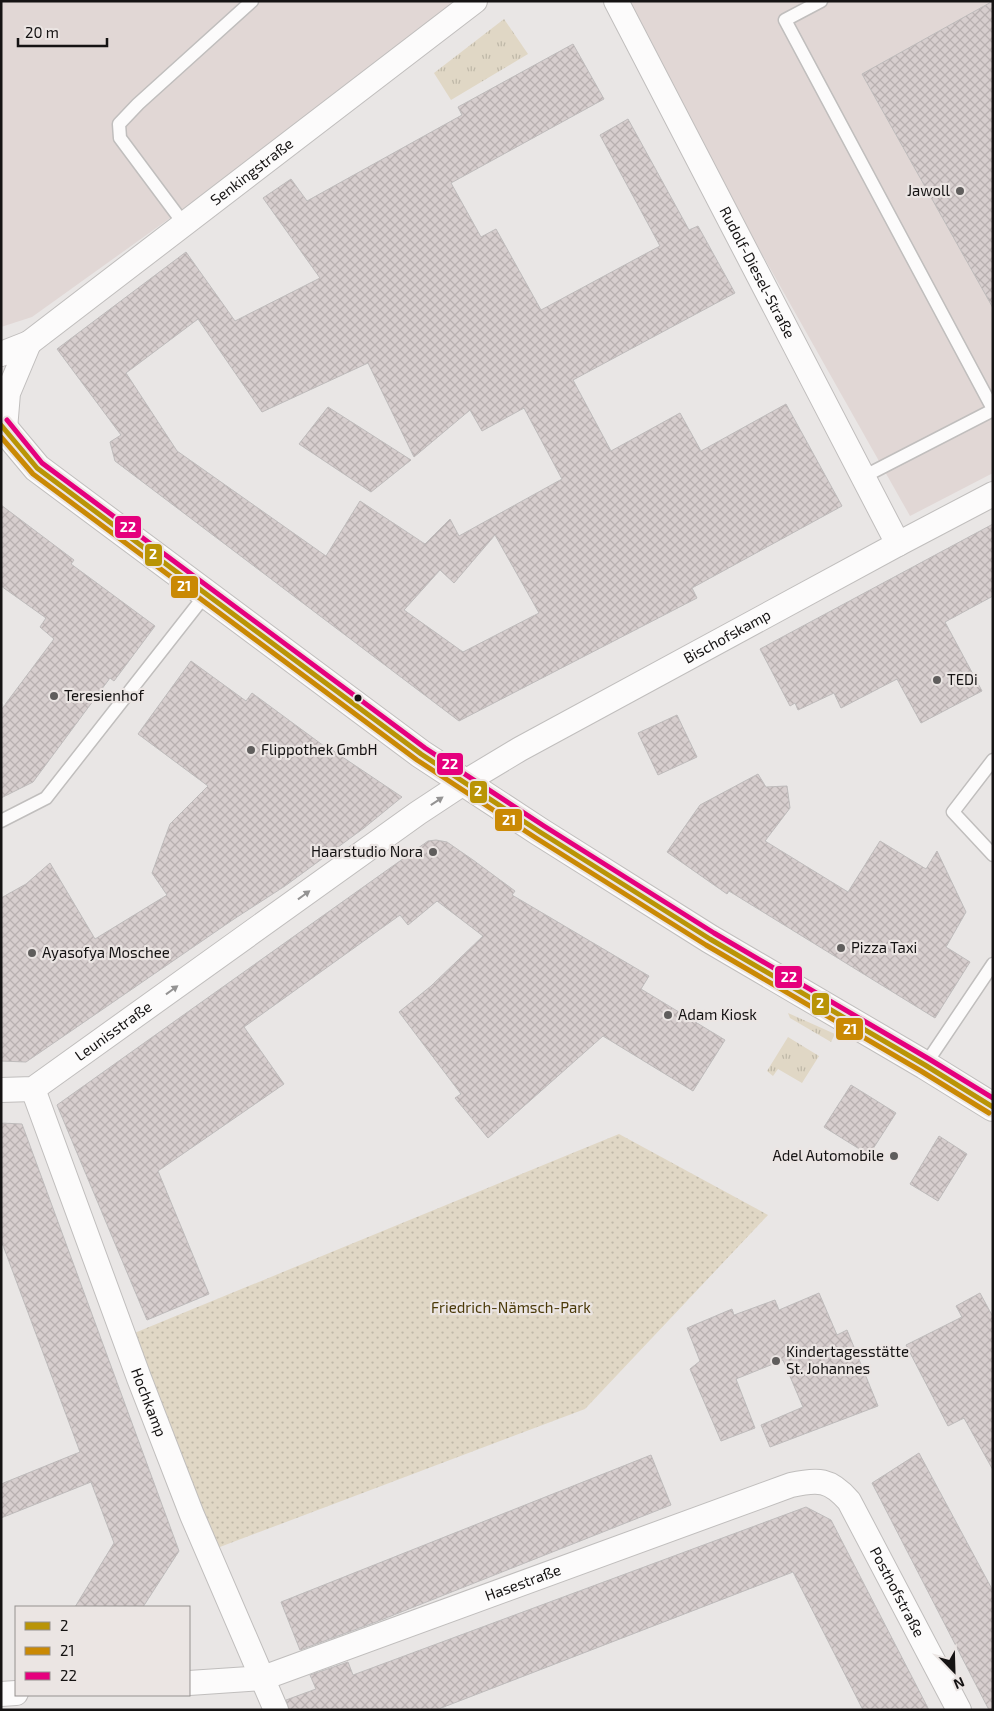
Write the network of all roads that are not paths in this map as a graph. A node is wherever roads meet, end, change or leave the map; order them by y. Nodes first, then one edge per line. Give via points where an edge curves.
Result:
1 (252, 1) edge
2 (475, 1) edge
3 (616, 1) edge
4 (821, 1) edge
5 (184, 224) junction
6 (29, 343) junction
7 (1, 354) edge
8 (993, 409) edge
9 (2, 436) edge
10 (863, 477) junction
11 (993, 494) edge
12 (898, 544) junction
13 (206, 594) junction
14 (993, 760) edge
15 (465, 782) junction
16 (1, 821) edge
17 (993, 855) edge
18 (993, 964) edge
19 (925, 1065) junction
20 (33, 1089) junction
21 (1, 1090) edge
22 (993, 1107) edge
23 (849, 1501) joint
24 (263, 1678) junction
25 (190, 1683) edge
26 (15, 1693) edge
27 (1, 1694) edge
28 (276, 1710) edge
29 (958, 1710) edge

1 - 5 lane via 119,124 120,138
2 - 5 street, Senkingstraße
3 - 10 street, Rudolf-Diesel-Straße
4 - 8 lane via 785,20
5 - 6 street, Senkingstraße
6 - 7 street, Senkingstraße
6 - 9 street, Senkingstraße via 8,393
8 - 10 lane
9 - 13 street via 38,468
10 - 12 street, Rudolf-Diesel-Straße
11 - 12 street, Bischofskamp
12 - 15 street, Bischofskamp
13 - 15 street via 421,754
13 - 16 lane via 46,798
14 - 17 lane via 953,812
15 - 19 street via 710,939
20 -> 15 street, Leunisstraße
18 - 19 lane
19 - 22 street
20 - 21 street
20 - 24 street, Hochkamp via 189,1506
23 - 24 street, Hasestraße via 841,1491 822,1481 792,1485
23 - 29 street, Posthofstraße
24 - 25 street, Hasestraße
24 - 28 street, Hochkamp
26 - 27 street

